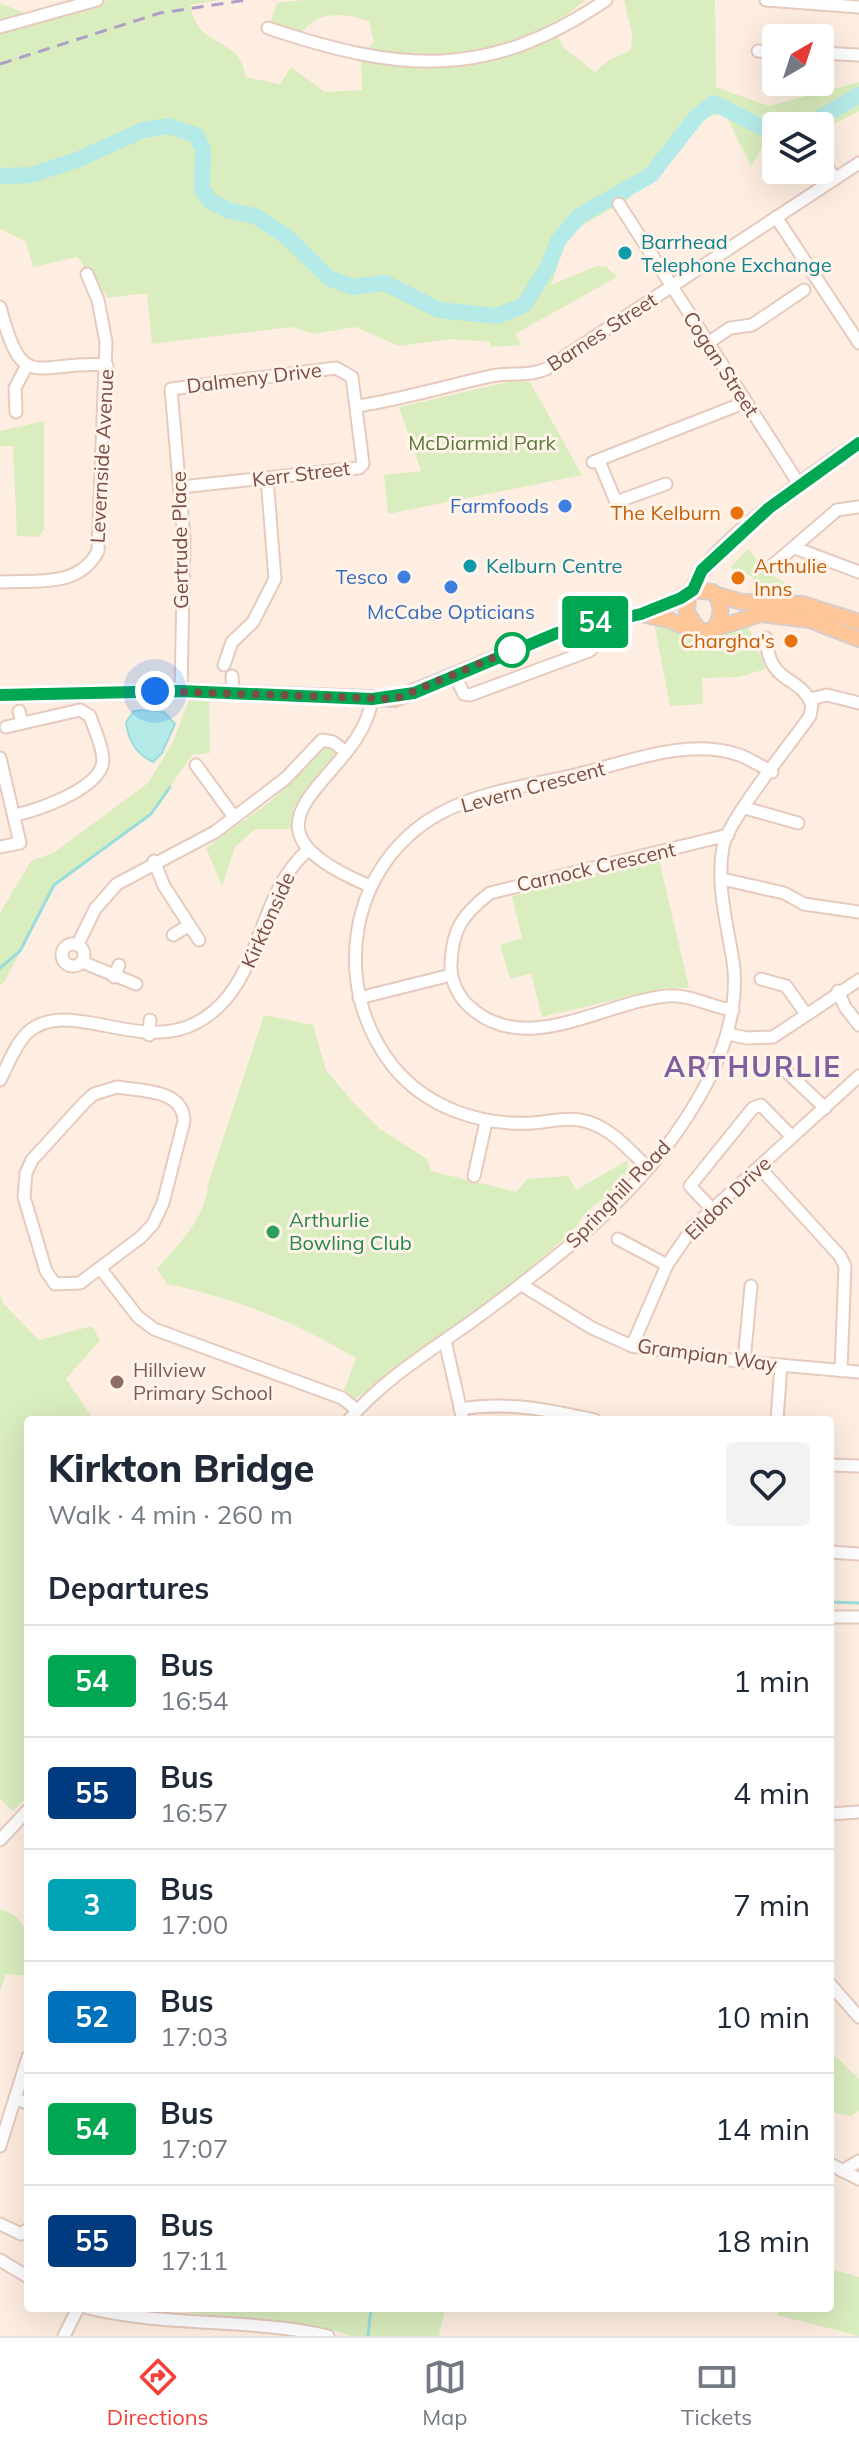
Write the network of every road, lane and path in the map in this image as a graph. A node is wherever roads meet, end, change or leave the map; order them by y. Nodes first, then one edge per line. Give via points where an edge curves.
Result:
1 (97, 0) edge
2 (606, 0) edge
3 (766, 0) edge
4 (859, 7) edge
5 (0, 27) edge
6 (268, 28) dead end
7 (758, 51) dead end
8 (762, 51) edge
9 (834, 54) edge
10 (859, 55) edge
11 (859, 163) edge
12 (835, 179) joint
13 (619, 204) dead end
14 (776, 217) junction
15 (87, 274) dead end
16 (671, 287) junction
17 (804, 290) dead end
18 (0, 307) edge
19 (708, 343) junction
20 (859, 343) edge
21 (27, 365) junction
22 (107, 365) junction
23 (171, 389) joint
24 (746, 402) junction
25 (358, 406) junction
26 (16, 412) dead end
27 (859, 443) edge
28 (267, 478) junction
29 (666, 484) dead end
30 (799, 484) junction
31 (181, 487) junction
32 (859, 507) edge
33 (795, 548) junction
34 (724, 550) junction
35 (773, 565) dead end
36 (859, 572) edge
37 (0, 582) edge
38 (691, 591) junction
39 (715, 594) junction
40 (641, 614) junction
41 (859, 622) edge
42 (591, 623) junction
43 (707, 632) junction
44 (766, 638) dead end
45 (859, 639) edge
46 (224, 665) dead end
47 (232, 676) dead end
48 (455, 676) junction
49 (181, 691) junction
50 (233, 693) junction
51 (0, 695) edge
52 (372, 699) junction
53 (810, 699) junction
54 (859, 703) edge
55 (6, 727) dead end
56 (346, 752) junction
57 (0, 758) edge
58 (196, 765) dead end
59 (218, 772) dead end
60 (772, 772) junction
61 (205, 780) junction
62 (745, 808) junction
63 (15, 815) junction
64 (234, 817) junction
65 (798, 823) dead end
66 (728, 835) junction
67 (0, 847) edge
68 (308, 850) junction
69 (154, 861) junction
70 (722, 879) junction
71 (370, 886) junction
72 (859, 912) edge
73 (188, 926) junction
74 (173, 935) dead end
75 (199, 940) dead end
76 (78, 944) junction
77 (82, 962) junction
78 (451, 975) junction
79 (761, 979) dead end
80 (859, 980) edge
81 (136, 984) dead end
82 (838, 991) junction
83 (359, 998) junction
84 (733, 1010) junction
85 (806, 1014) junction
86 (150, 1020) dead end
87 (859, 1025) edge
88 (728, 1034) junction
89 (149, 1035) junction
90 (787, 1072) dead end
91 (859, 1076) edge
92 (0, 1080) edge
93 (825, 1108) junction
94 (486, 1122) junction
95 (792, 1137) junction
96 (759, 1167) junction
97 (648, 1168) junction
98 (474, 1176) dead end
99 (712, 1209) junction
100 (618, 1239) dead end
101 (667, 1265) junction
102 (100, 1268) junction
103 (522, 1285) junction
104 (751, 1286) dead end
105 (445, 1341) junction
106 (632, 1346) junction
107 (744, 1362) junction
108 (781, 1365) junction
109 (841, 1371) junction
110 (859, 1372) edge
111 (353, 1415) edge
112 (462, 1415) edge
113 (573, 1416) edge
114 (777, 1416) edge
115 (834, 1465) edge
116 (859, 1466) edge
117 (834, 1552) edge
118 (859, 1554) edge
119 (834, 1617) edge
120 (859, 1617) edge
121 (859, 1812) edge
122 (24, 1814) edge
123 (834, 1814) edge
124 (0, 1840) edge
125 (834, 1989) edge
126 (859, 2017) edge
127 (24, 2070) edge
128 (15, 2099) junction
129 (24, 2102) edge
130 (0, 2146) edge
131 (859, 2161) edge
132 (834, 2166) edge
133 (842, 2171) junction
134 (859, 2179) edge
135 (0, 2224) edge
136 (24, 2232) edge
137 (0, 2260) edge
138 (24, 2275) edge
139 (76, 2312) edge
140 (121, 2312) edge
141 (64, 2336) edge
142 (328, 2336) edge

1 - 5 street
2 - 6 street via 561,29 457,63 431,64 326,47
3 - 4 street
7 - 8 street
9 - 10 street
11 - 12 street, Barnes Street
12 - 14 street, Barnes Street
13 - 16 street, Cogan Street
14 - 16 street, Barnes Street
14 - 20 street
15 - 22 street, Levernside Avenue via 103,299
16 - 19 street, Cogan Street
16 - 25 street, Barnes Street via 536,373 495,375
17 - 19 street via 782,311 730,328
18 - 21 street via 10,347
19 - 24 street, Cogan Street
21 - 22 street
21 - 26 street via 15,388
22 - 37 street, Levernside Avenue via 98,551 90,565 63,580
23 - 25 street, Dalmeny Drive via 336,368 352,377
23 - 31 street, Gertrude Place
24 - 29 street via 596,461 616,502
24 - 30 street, Cogan Street
25 - 28 street, Kerr Street via 363,464 359,468
27 - 30 main road
28 - 31 street, Kerr Street
28 - 46 street via 275,579 253,622 232,642
30 - 34 main road
31 - 49 street, Gertrude Place
32 - 33 street via 837,510
33 - 35 street
33 - 36 street
34 - 38 main road via 702,570
34 - 39 main road via 712,576
38 - 39 main road
38 - 40 main road
38 - 43 main road via 687,613
39 - 41 main road via 742,602 803,604
39 - 43 main road via 721,614
40 - 42 main road
40 - 43 main road
42 - 48 main road via 518,647
42 - 48 street via 597,644 589,651 470,695 464,694
43 - 45 main road via 761,614 810,620
44 - 53 street via 769,659 780,676
47 - 50 street
48 - 52 main road via 395,699
49 - 50 main road
49 - 51 main road
50 - 52 main road
52 - 56 street via 370,719
53 - 54 street via 827,695
53 - 60 street, Springhill Road via 810,716
55 - 63 street via 20,717 86,712 103,762 98,772 59,802
56 - 64 street via 322,740 286,778
56 - 68 street via 302,807
57 - 63 street
58 - 61 street
59 - 61 street
60 - 62 street, Springhill Road
60 - 71 street, Levern Crescent via 739,755 670,752 467,801 416,828 391,853
61 - 64 street
62 - 65 street
62 - 66 street, Springhill Road
63 - 67 street via 20,843
64 - 69 street via 207,837
66 - 70 street, Springhill Road
66 - 78 street, Carnock Crescent via 490,893 454,930
68 - 71 street via 327,868
68 - 89 street, Kirktonside via 282,880 247,968 227,998 197,1023
69 - 73 street
69 - 76 street via 105,895
70 - 72 street via 784,893 804,904
70 - 84 street, Springhill Road
71 - 83 street, Levern Crescent via 354,942
73 - 74 street
73 - 75 street
76 - 77 street via 84,952
76 - 77 street via 66,945 61,955 68,965
77 - 81 street via 116,971
78 - 83 street
78 - 84 street via 462,1000 482,1018 517,1030 662,996
79 - 85 street via 786,986
80 - 82 street
82 - 85 street
82 - 87 street
83 - 94 street, Levern Crescent via 365,1019 393,1066 437,1102
84 - 88 street, Springhill Road
85 - 88 street via 773,1037
86 - 89 street
88 - 97 street, Springhill Road via 697,1102
89 - 92 street, Kirktonside via 58,1018 27,1033
90 - 93 street
91 - 93 street, Eildon Drive
93 - 95 street, Eildon Drive
94 - 97 street, Levern Crescent via 580,1120 615,1136
94 - 98 street
95 - 96 street, Eildon Drive
95 - 99 street via 761,1105 753,1108 690,1186
96 - 99 street, Eildon Drive
96 - 109 street via 845,1266
97 - 103 street, Springhill Road
99 - 101 street, Eildon Drive
100 - 101 street
101 - 106 street, Eildon Drive
102 - 102 street via 72,1285 50,1280 24,1197 26,1173 94,1094 117,1087 171,1097 182,1108 184,1121 159,1213 141,1237
102 - 111 street via 138,1317 154,1329 342,1398
103 - 105 street, Springhill Road
103 - 106 street, Grampian Way
104 - 107 street
105 - 111 street, Springhill Road
105 - 112 street
106 - 107 street, Grampian Way
107 - 108 street, Grampian Way
108 - 109 street, Grampian Way
108 - 114 street
109 - 110 street, Grampian Way
112 - 113 street via 492,1404
115 - 116 street
117 - 118 street
119 - 120 street
121 - 123 street
122 - 124 street
125 - 126 street
127 - 128 street
128 - 129 street
128 - 130 street
131 - 133 street
132 - 133 street
133 - 134 street
135 - 136 street
137 - 138 street
139 - 141 street
140 - 142 street

